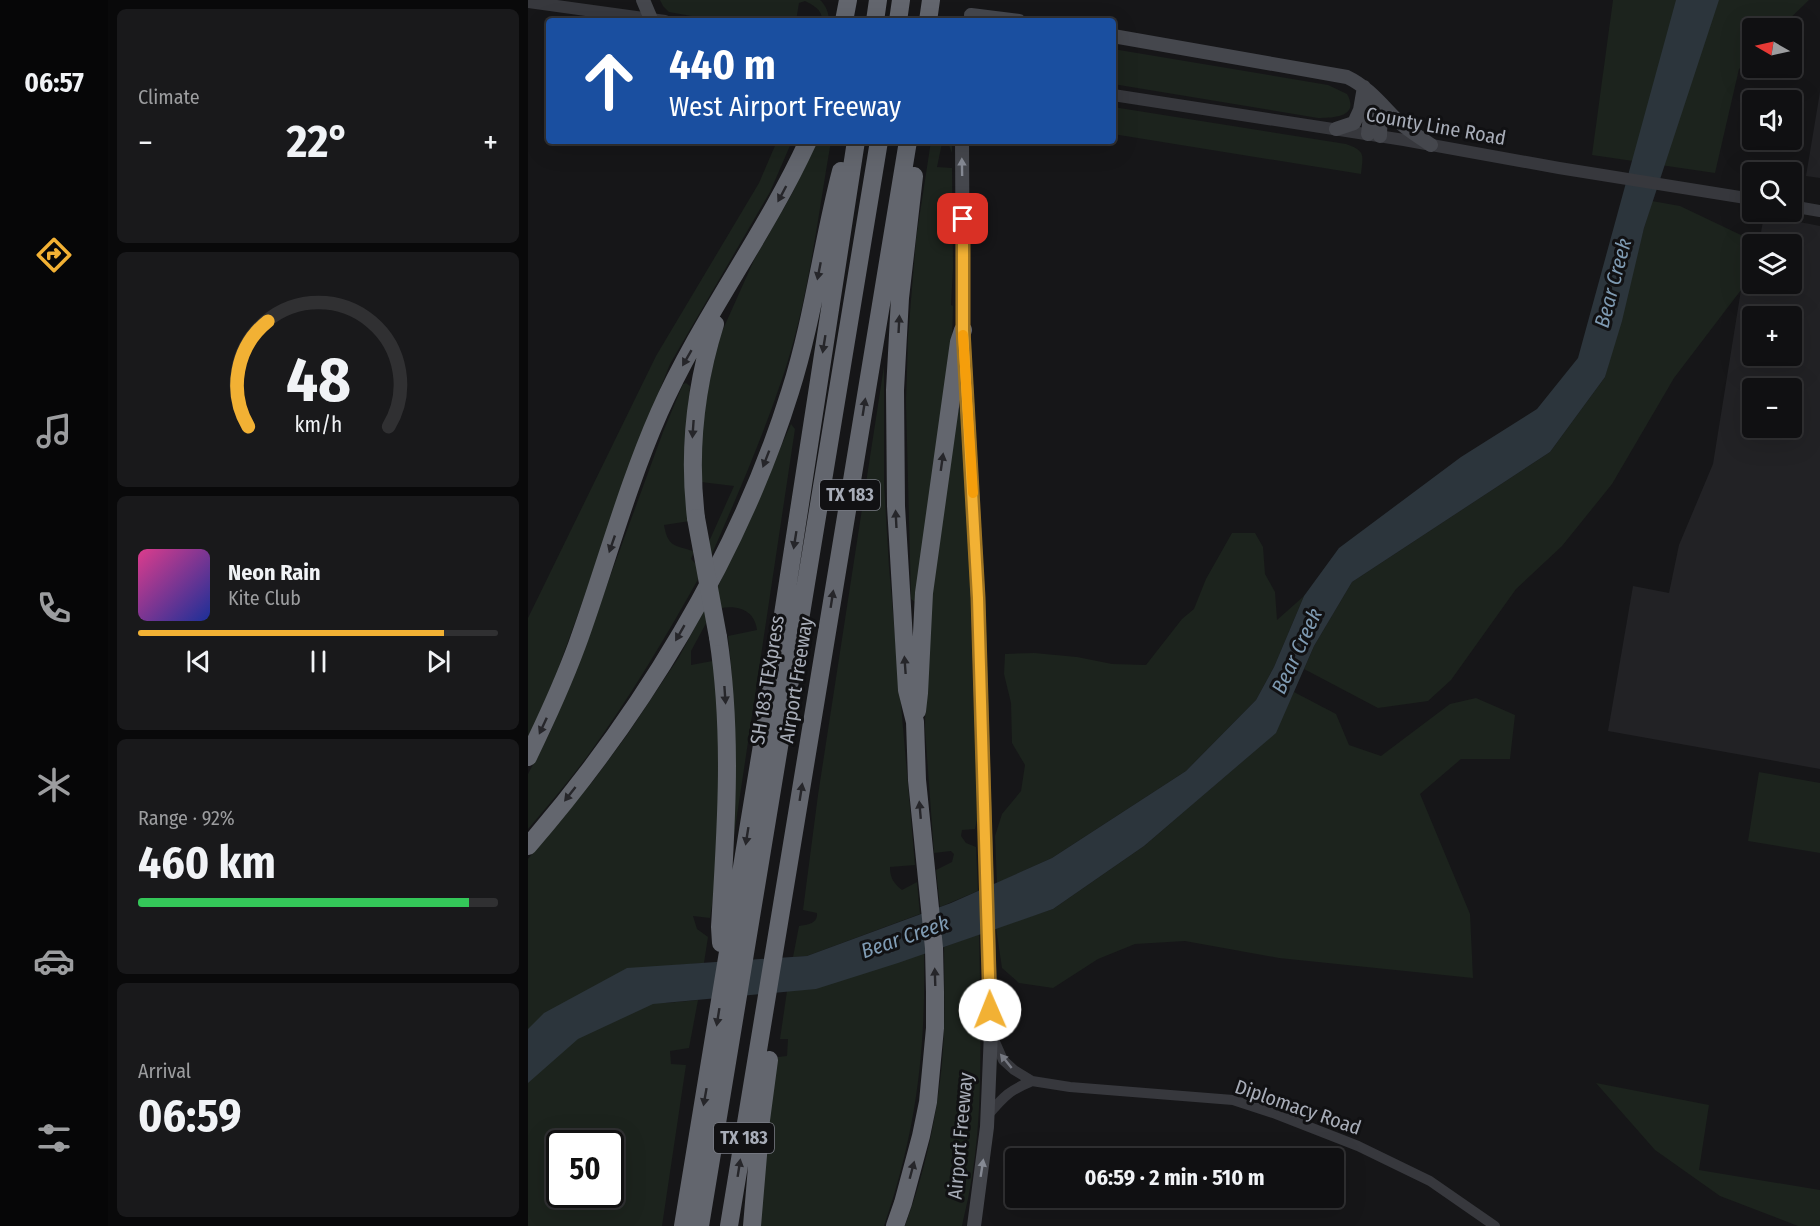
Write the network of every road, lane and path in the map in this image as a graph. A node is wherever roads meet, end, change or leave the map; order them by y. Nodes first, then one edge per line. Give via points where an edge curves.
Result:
1 (643, 0) edge
2 (848, 0) edge
3 (878, 0) edge
4 (901, 0) edge
5 (911, 0) edge
6 (931, 0) edge
7 (974, 0) edge
8 (528, 2) edge
9 (644, 18) edge
10 (656, 18) edge
11 (845, 18) edge
12 (875, 18) edge
13 (898, 18) edge
14 (908, 18) edge
15 (928, 18) edge
16 (971, 18) edge
17 (1116, 37) edge
18 (1364, 87) junction
19 (1116, 95) edge
20 (1336, 129) junction
21 (1374, 135) junction
22 (807, 144) edge
23 (848, 144) edge
24 (856, 144) edge
25 (879, 144) edge
26 (888, 144) edge
27 (908, 144) edge
28 (918, 144) edge
29 (962, 144) edge
30 (1431, 145) junction
31 (1742, 197) edge
32 (1802, 208) edge
33 (1820, 211) edge
34 (727, 289) junction
35 (963, 330) junction
36 (915, 722) junction
37 (528, 758) edge
38 (528, 846) edge
39 (755, 923) junction
40 (991, 1032) junction
41 (742, 1051) junction
42 (1032, 1081) junction
43 (988, 1115) junction
44 (683, 1226) edge
45 (700, 1226) edge
46 (712, 1226) edge
47 (729, 1226) edge
48 (752, 1226) edge
49 (895, 1226) edge
50 (974, 1226) edge
51 (1495, 1226) edge

1 - 10 main road
2 - 11 highway
3 - 12 highway
4 - 13 highway
5 - 14 highway
6 - 15 highway
7 - 16 main road
8 - 9 street
17 - 18 main road via 1347,77
18 - 20 main road via 1354,123
18 - 21 main road via 1382,107
18 - 30 main road via 1397,120
19 - 20 street, County Line Road
20 - 21 street, County Line Road
21 - 30 street, County Line Road
22 -> 34 highway
23 -> 38 highway via 790,391 738,524 690,617 642,696
24 -> 39 highway, Airport Freeway / TX 183 via 784,608
25 - 39 highway, SH 183 TEXpress
26 - 39 highway, SH 183 TEXpress
39 -> 27 highway, Airport Freeway / TX 183 via 791,850
36 -> 28 highway via 907,690 900,578 895,390 900,298
35 -> 29 main road, Airport Freeway
30 - 31 street, County Line Road
32 - 33 street
34 -> 37 highway via 658,415 566,675
34 -> 39 highway, bridge via 696,399 692,487 723,672 728,796
36 -> 35 highway via 924,593
35 - 40 main road, Airport Freeway via 978,575
49 -> 36 highway via 921,1136 933,1052 934,948
39 - 41 highway
39 - 41 highway, SH 183 TEXpress
39 -> 41 highway, Airport Freeway / TX 183 via 723,980
42 -> 40 street, Diplomacy Road via 1003,1060
40 - 43 main road, Airport Freeway
41 -> 44 highway, Airport Freeway / TX 183
41 - 45 highway, SH 183 TEXpress
41 - 46 highway, SH 183 TEXpress
47 -> 41 highway, Airport Freeway / TX 183
41 - 48 highway via 761,1120
42 - 43 street via 1002,1098
42 - 51 street, Diplomacy Road via 1223,1099 1276,1114 1358,1146 1430,1182
50 -> 43 main road, Airport Freeway

